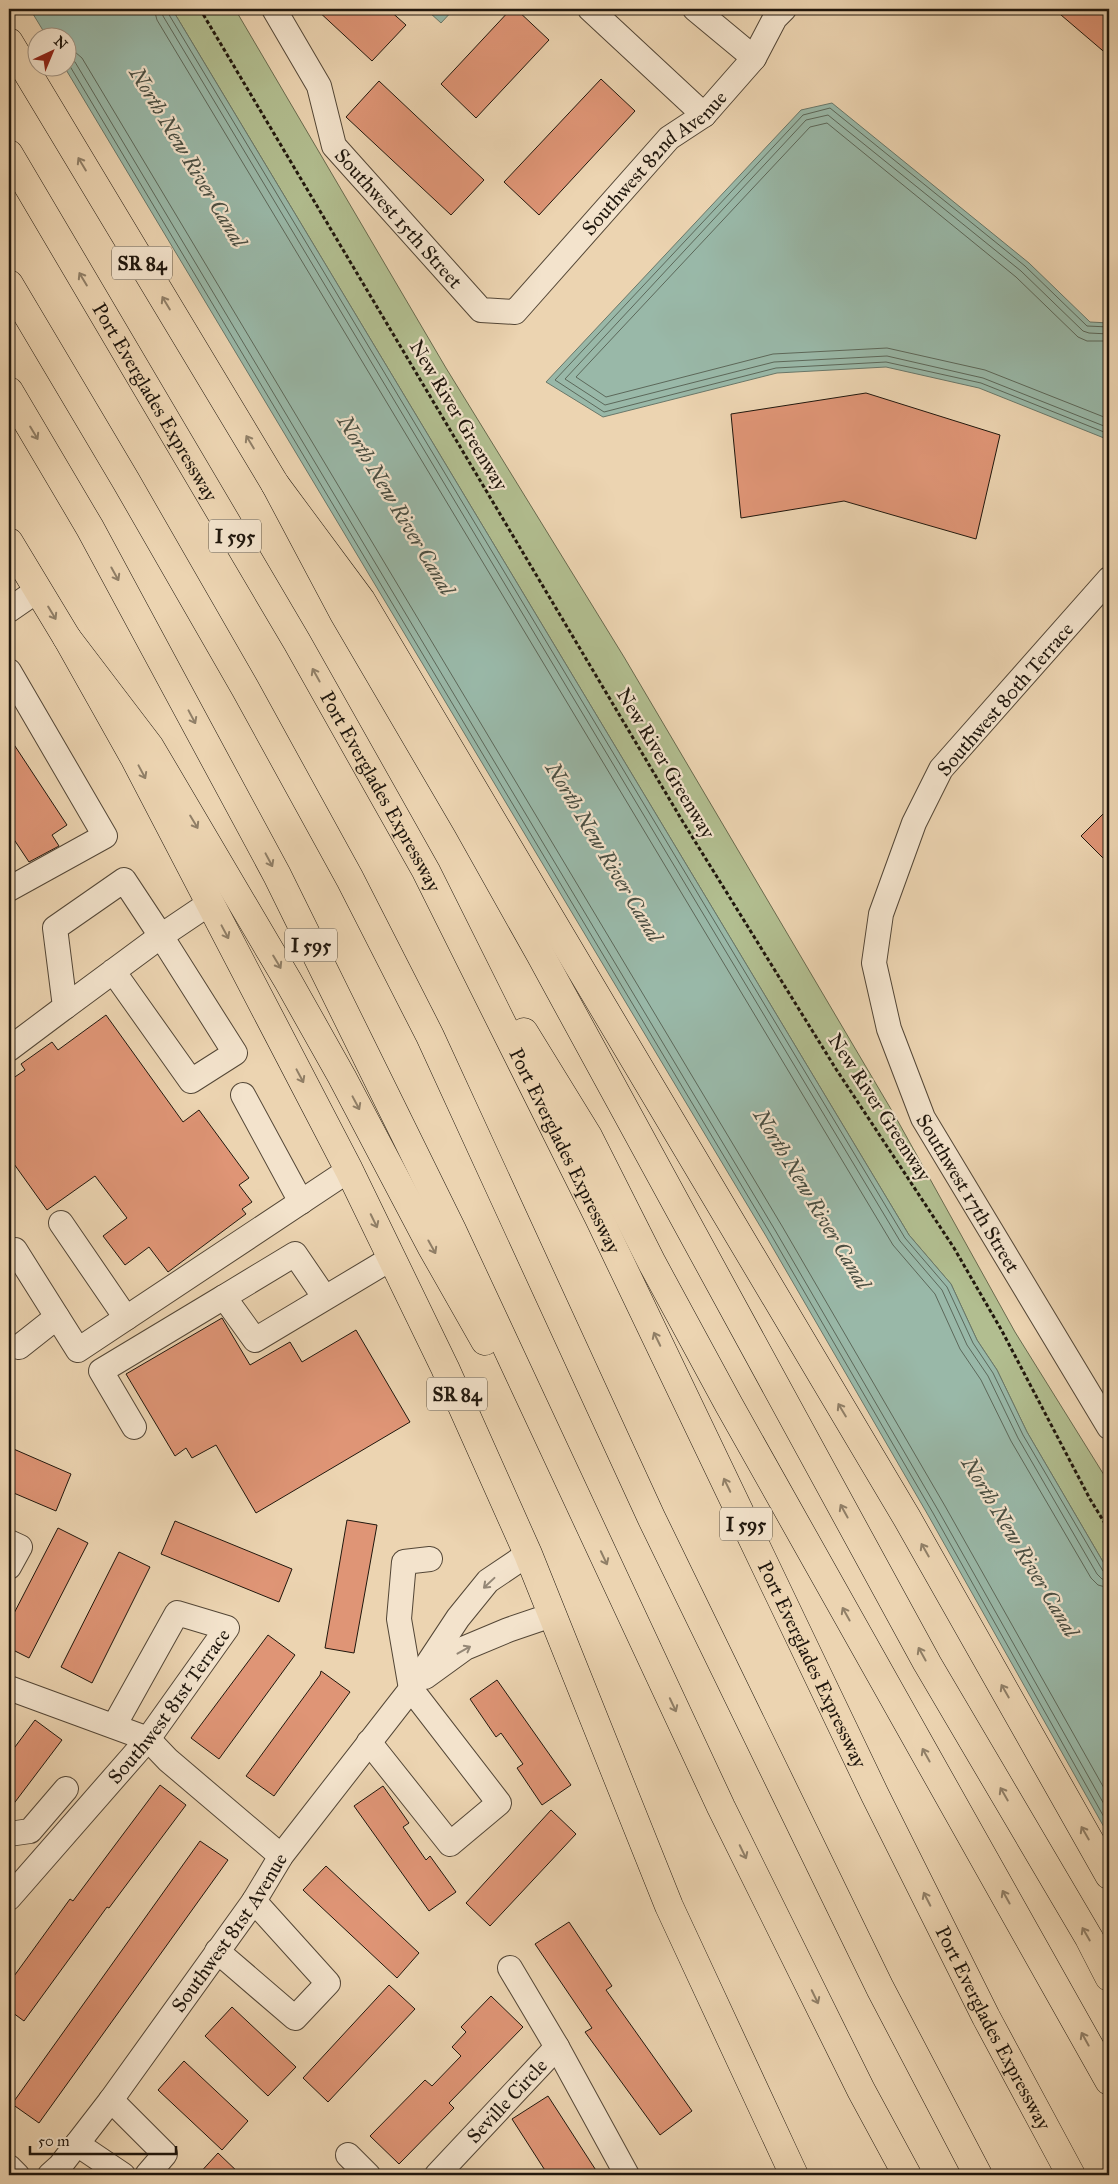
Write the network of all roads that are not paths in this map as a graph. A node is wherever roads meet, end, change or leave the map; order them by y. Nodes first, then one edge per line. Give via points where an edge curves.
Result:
1 (274, 9) edge
2 (590, 9) edge
3 (696, 9) edge
4 (784, 9) edge
5 (9, 42) edge
6 (754, 58) junction
7 (704, 115) junction
8 (9, 154) edge
9 (9, 284) edge
10 (515, 312) joint
11 (9, 391) edge
12 (275, 484) junction
13 (9, 542) edge
14 (1109, 579) edge
15 (38, 590) junction
16 (9, 610) edge
17 (67, 638) junction
18 (9, 671) edge
19 (426, 871) junction
20 (9, 889) edge
21 (210, 903) junction
22 (161, 936) junction
23 (876, 940) joint
24 (113, 971) junction
25 (65, 1007) junction
26 (9, 1049) edge
27 (243, 1095) dead end
28 (349, 1170) junction
29 (301, 1202) junction
30 (61, 1223) dead end
31 (15, 1250) dead end
32 (392, 1258) junction
33 (224, 1297) junction
34 (325, 1298) junction
35 (57, 1317) junction
36 (126, 1318) junction
37 (12, 1345) edge
38 (134, 1427) dead end
39 (1109, 1427) edge
40 (583, 1514) junction
41 (9, 1542) edge
42 (528, 1554) junction
43 (430, 1559) dead end
44 (9, 1567) edge
45 (552, 1615) junction
46 (9, 1688) edge
47 (411, 1689) junction
48 (114, 1726) junction
49 (148, 1738) junction
50 (369, 1742) junction
51 (66, 1789) dead end
52 (9, 1834) edge
53 (281, 1856) junction
54 (1109, 1875) edge
55 (9, 1898) edge
56 (254, 1901) junction
57 (217, 1951) junction
58 (510, 1968) dead end
59 (1109, 1977) edge
60 (557, 2047) junction
61 (1109, 2081) edge
62 (110, 2100) junction
63 (77, 2144) junction
64 (348, 2155) dead end
65 (9, 2167) edge
66 (18, 2175) edge
67 (50, 2175) edge
68 (123, 2175) edge
69 (147, 2175) edge
70 (368, 2175) edge
71 (437, 2175) edge
72 (627, 2175) edge
73 (794, 2175) edge
74 (907, 2175) edge
75 (978, 2175) edge
76 (1072, 2175) edge

1 - 10 street, Southwest 15th Street via 319,86 334,146 482,310
2 - 7 street
3 - 6 street
4 - 6 street, Southwest 82nd Avenue via 775,18
12 -> 5 main road, SR 84
6 - 7 street, Southwest 82nd Avenue
7 - 10 street, Southwest 82nd Avenue via 669,138
19 -> 8 main road, Port Everglades Expressway / I 595 via 297,642
9 - 75 main road via 196,602 355,888 430,1036 664,1544 880,1988
11 -> 40 main road, I 595 via 90,528 277,875 452,1230
54 -> 12 main road, SR 84 via 907,1518 366,608
59 -> 12 main road via 927,1663 540,954 344,614
13 - 15 main road, SR 84
14 - 23 street, Southwest 80th Terrace via 941,770 914,823 881,914
15 - 16 street
15 -> 17 main road, SR 84
17 -> 21 main road, SR 84
17 -> 40 main road via 150,747 288,981 431,1246
18 - 20 street via 105,836
61 -> 19 main road via 729,1405 588,1136
76 -> 19 main road, Port Everglades Expressway / I 595 via 986,2017 875,1794 599,1218
21 - 22 street
21 -> 28 main road, SR 84
22 - 24 street
22 - 24 street via 235,1053 191,1081
22 - 25 street via 124,880 56,928
23 - 39 street, Southwest 17th Street via 874,963 889,1028 923,1118
24 - 25 street
25 - 26 street
27 - 29 street
28 - 29 street
28 -> 32 main road, SR 84
29 - 36 street
30 - 36 street
31 - 35 street
32 - 34 street
32 - 42 main road, SR 84 via 458,1395
33 - 34 street via 255,1340
33 - 34 street via 295,1254
33 - 38 street via 100,1371
35 - 36 street via 78,1350
35 - 37 street
40 -> 74 main road, I 595 via 721,1807 861,2090
41 - 44 street via 20,1547
42 - 45 main road, SR 84
42 -> 47 street, Southwest 81st Avenue via 488,1582 458,1618
43 - 47 street via 404,1562 400,1619
47 -> 45 street, Southwest 81st Avenue via 465,1648
45 - 73 main road, SR 84 via 669,1906
46 - 48 street
47 - 50 street, Southwest 81st Avenue
47 - 50 street via 499,1803 450,1844
48 - 49 street
48 - 49 street, Southwest 81st Terrace via 178,1613 227,1628
49 - 53 street via 168,1760
49 - 55 street, Southwest 81st Terrace
50 - 53 street, Southwest 81st Avenue
51 - 52 street via 30,1831
53 - 56 street, Southwest 81st Avenue
56 - 57 street, Southwest 81st Avenue
56 - 57 street via 328,1983 295,2018
57 - 62 street, Southwest 81st Avenue
58 - 60 street, Seville Circle
60 - 71 street, Seville Circle
60 - 72 street, Seville Circle
62 - 63 street, Southwest 81st Avenue
62 - 69 street via 165,2154
63 - 67 street, Southwest 81st Avenue
63 - 68 street
64 - 70 street
65 - 66 street

